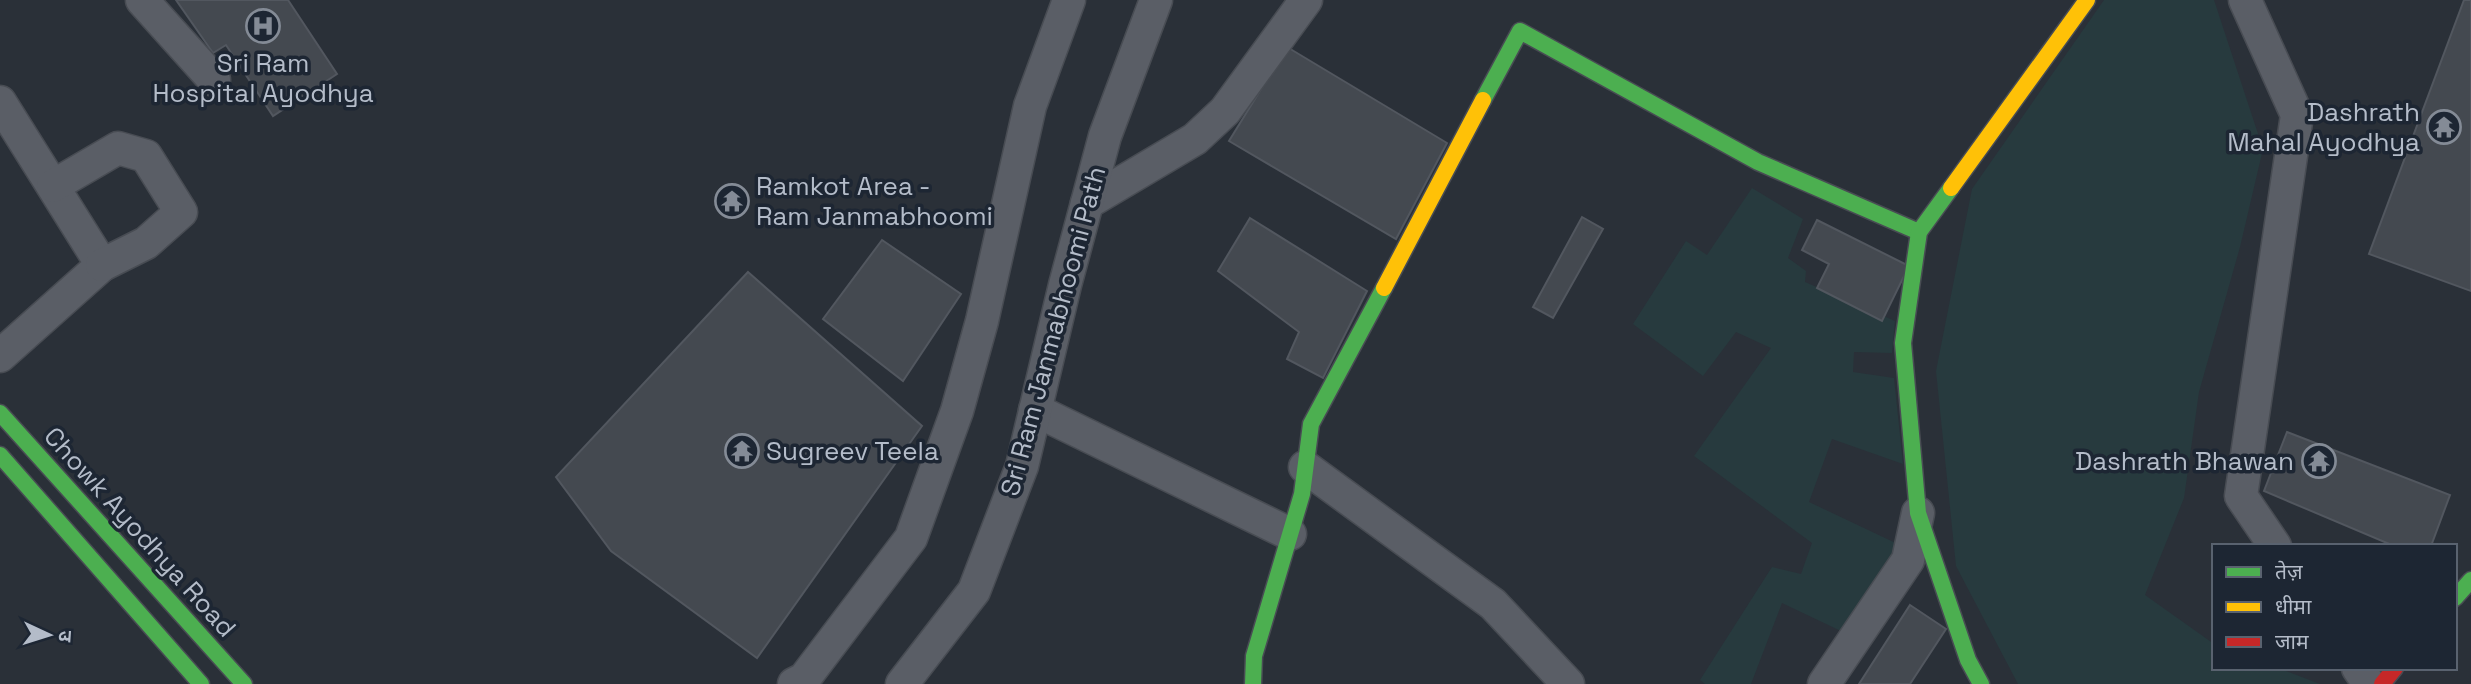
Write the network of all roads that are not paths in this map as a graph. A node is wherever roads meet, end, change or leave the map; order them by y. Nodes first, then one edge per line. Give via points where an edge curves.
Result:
1 (142, 0) edge
2 (1069, 0) edge
3 (1156, 0) edge
4 (1306, 0) edge
5 (2087, 0) edge
6 (2245, 0) edge
7 (214, 80) dead end
8 (0, 102) edge
9 (53, 186) junction
10 (1087, 203) junction
11 (1919, 232) junction
12 (102, 265) junction
13 (0, 356) edge
14 (1035, 410) junction
15 (0, 413) edge
16 (0, 455) edge
17 (1306, 467) junction
18 (1918, 513) junction
19 (1290, 534) junction
20 (2274, 544) edge
21 (2471, 580) edge
22 (2457, 596) edge
23 (2393, 670) edge
24 (201, 684) edge
25 (244, 684) edge
26 (794, 684) edge
27 (902, 684) edge
28 (1253, 684) edge
29 (1569, 684) edge
30 (1824, 684) edge
31 (1981, 684) edge
32 (2382, 684) edge

1 - 7 street
2 - 26 street via 1030,106 957,411 911,538 804,679
3 - 10 street, Sri Ram Janmabhoomi Path via 1105,136
4 - 10 street via 1225,111 1195,139
5 - 11 street
6 - 20 street via 2297,115 2241,496
8 - 9 street
9 - 12 street
9 - 12 street via 118,148 146,156 181,212 146,243
10 - 14 street, Sri Ram Janmabhoomi Path
11 - 17 street via 1758,162 1520,31 1311,425
11 - 18 street via 1903,343
12 - 13 street
14 - 19 street
14 - 27 street, Sri Ram Janmabhoomi Path via 1022,466 974,591
15 - 25 street, Chowk Ayodhya Road
16 - 24 street
17 - 19 street
17 - 29 street via 1493,604
18 - 30 street via 1908,560
18 - 31 street via 1968,660
19 - 28 street via 1254,656
21 - 22 street
23 - 32 street

